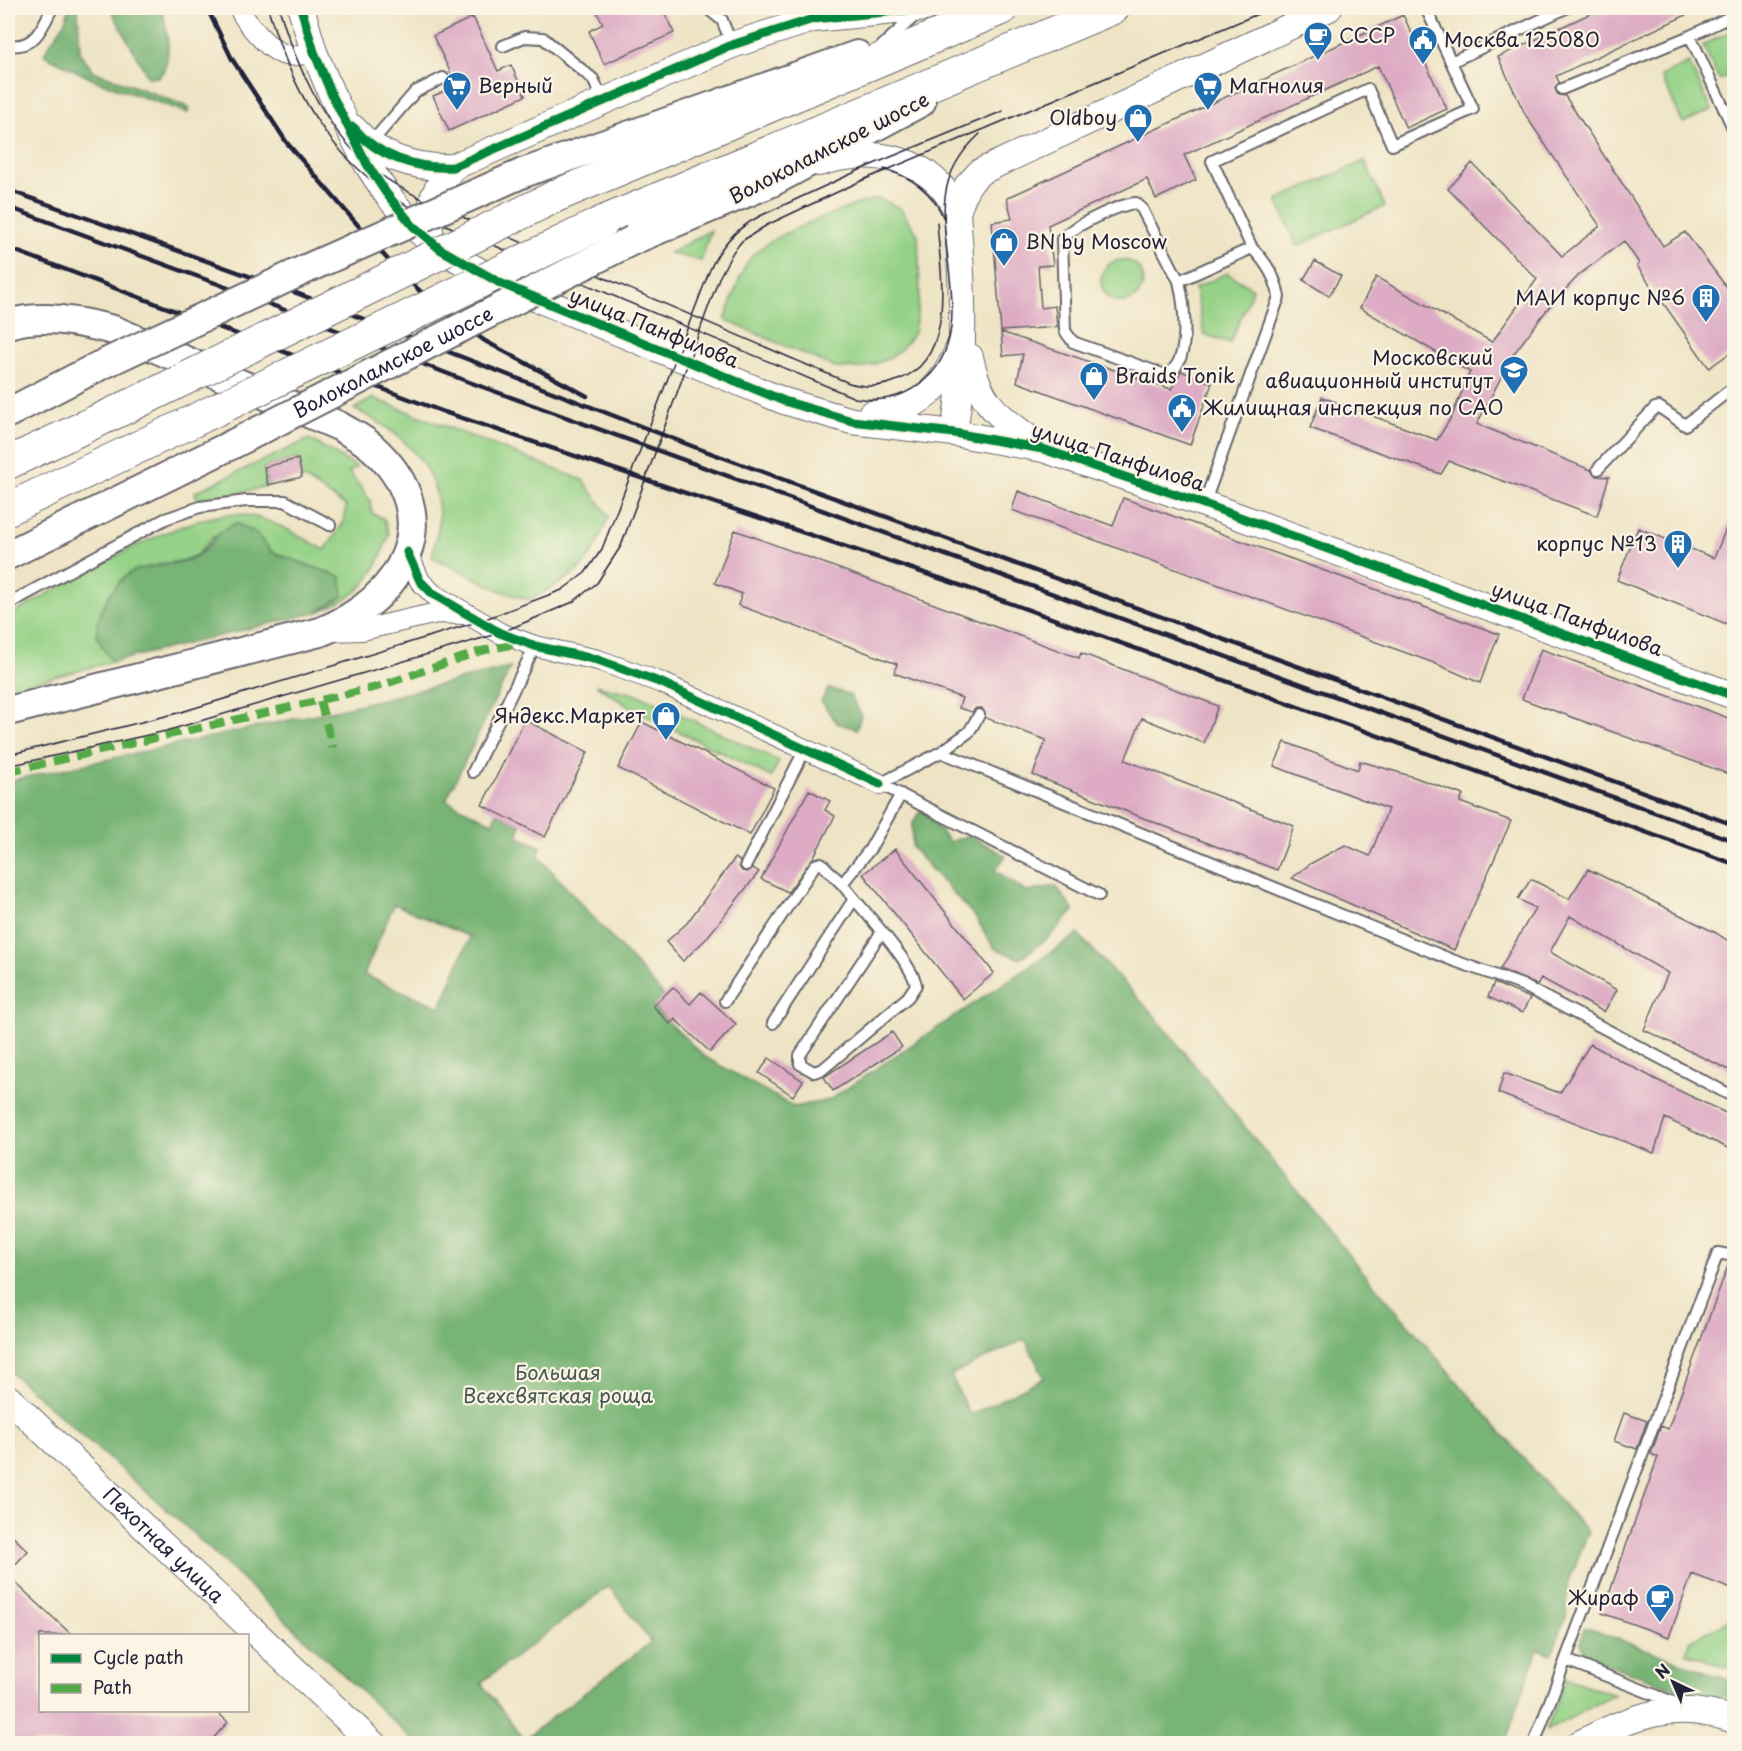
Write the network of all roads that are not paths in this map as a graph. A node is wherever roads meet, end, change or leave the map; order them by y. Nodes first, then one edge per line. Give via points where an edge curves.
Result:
1 (52, 8) edge
2 (239, 8) edge
3 (301, 8) edge
4 (707, 8) edge
5 (924, 8) edge
6 (1003, 8) edge
7 (1113, 8) edge
8 (1329, 8) edge
9 (1426, 8) edge
10 (1566, 8) edge
11 (1734, 15) edge
12 (952, 29) junction
13 (1690, 36) junction
14 (1036, 39) junction
15 (8, 45) edge
16 (732, 45) junction
17 (884, 45) junction
18 (503, 46) dead end
19 (314, 52) junction
20 (1451, 62) junction
21 (442, 78) dead end
22 (1562, 89) dead end
23 (603, 101) junction
24 (343, 116) junction
25 (1734, 130) edge
26 (371, 143) junction
27 (453, 166) junction
28 (772, 182) junction
29 (957, 212) junction
30 (1252, 248) junction
31 (447, 254) junction
32 (1179, 281) junction
33 (8, 324) edge
34 (964, 333) junction
35 (1734, 387) edge
36 (8, 413) edge
37 (833, 414) junction
38 (954, 433) junction
39 (1043, 449) junction
40 (8, 463) edge
41 (1598, 469) dead end
42 (1204, 504) junction
43 (8, 509) edge
44 (330, 525) dead end
45 (407, 552) junction
46 (8, 555) edge
47 (8, 604) edge
48 (466, 615) junction
49 (320, 632) junction
50 (535, 645) junction
51 (1734, 696) edge
52 (8, 711) edge
53 (979, 715) dead end
54 (805, 749) junction
55 (941, 752) junction
56 (473, 772) dead end
57 (880, 784) junction
58 (901, 794) junction
59 (746, 865) dead end
60 (842, 884) junction
61 (1099, 895) dead end
62 (854, 898) junction
63 (881, 933) junction
64 (725, 1001) dead end
65 (773, 1023) dead end
66 (1734, 1097) edge
67 (1734, 1256) edge
68 (8, 1398) edge
69 (1566, 1660) junction
70 (1689, 1709) junction
71 (1734, 1720) edge
72 (373, 1743) edge
73 (1534, 1743) edge
74 (1579, 1743) edge

1 - 15 lane via 37,37 20,46
2 - 19 street via 258,35 284,55
3 - 19 street, улица Панфилова
4 - 16 lane via 722,20
5 - 16 street via 813,19
5 - 17 lane
6 - 12 main road
7 - 14 main road, Волоколамское шоссе
8 - 29 street via 980,172 966,186
9 - 20 lane
10 - 20 lane
11 - 13 lane
12 - 17 main road
12 - 40 main road, bridge via 558,195
13 - 22 lane
13 - 25 lane
14 - 28 main road, Волоколамское шоссе
14 - 43 main road, Волоколамское шоссе, bridge via 603,222
16 - 23 street
17 - 36 main road, bridge via 523,173 308,268
18 - 23 lane via 524,37 543,38 593,79
19 - 24 street, улица Панфилова
20 - 30 lane via 1473,109 1392,145 1368,89 1212,161
21 - 26 lane via 415,92
23 - 27 street
24 - 26 street
24 - 31 street, улица Панфилова via 386,193 413,226
26 - 27 street via 407,163 436,168
27 - 31 street via 430,203 430,230
28 - 29 street via 855,154 890,157 915,165 939,182
28 - 46 main road, Волоколамское шоссе, bridge via 633,240
29 - 34 street
30 - 32 lane
30 - 42 lane via 1266,262 1279,297
31 - 37 street, улица Панфилова via 545,303 784,401
32 - 32 lane via 1185,343 1172,372 1165,375 1067,338 1062,239 1068,232 1136,203
33 - 45 main road via 44,319 76,321 113,330 339,426 373,447 405,492 412,515
34 - 37 street via 939,385 912,406 885,414
34 - 38 street
34 - 39 street via 981,395 999,415
35 - 41 lane via 1685,425 1655,408
37 - 38 street, улица Панфилова via 883,426
38 - 39 street, улица Панфилова
39 - 42 street, улица Панфилова
42 - 51 street, улица Панфилова
44 - 47 lane via 285,501 200,507 165,519
45 - 48 street via 420,581
45 - 49 main road via 398,573 370,604 345,622
48 - 49 street via 437,614 362,630
48 - 50 street
49 - 52 main road
50 - 54 street via 598,660 662,683
50 - 56 lane
53 - 55 lane via 969,732
54 - 57 street
54 - 59 lane
55 - 57 lane
55 - 66 lane via 1522,985
57 - 58 lane
58 - 60 lane via 870,849
58 - 61 lane
60 - 62 lane
60 - 64 lane via 826,865 815,865
62 - 63 lane
62 - 65 lane
63 - 63 lane via 914,976 913,991 822,1069 810,1071 800,1064 800,1055
67 - 69 lane via 1718,1253
68 - 72 street, Пехотная улица
69 - 70 lane
69 - 73 lane
70 - 71 street
70 - 74 street via 1624,1722

